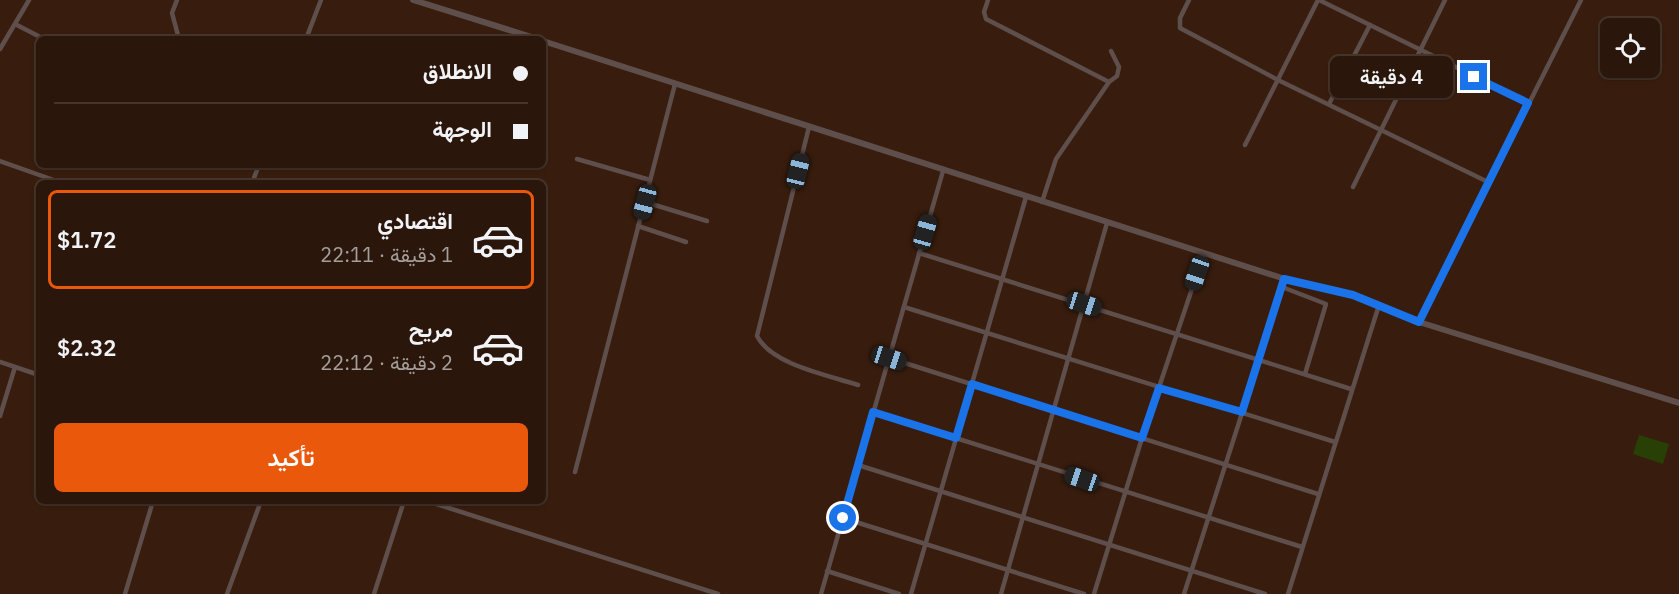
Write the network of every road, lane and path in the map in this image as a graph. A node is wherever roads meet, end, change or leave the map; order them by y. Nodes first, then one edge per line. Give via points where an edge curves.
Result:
1 (29, 0) edge
2 (177, 0) edge
3 (321, 0) edge
4 (413, 0) edge
5 (988, 0) edge
6 (1189, 0) edge
7 (1319, 0) edge
8 (1445, 0) edge
9 (1581, 0) edge
10 (15, 24) junction
11 (1370, 25) junction
12 (38, 36) edge
13 (178, 36) edge
14 (307, 36) edge
15 (528, 36) edge
16 (546, 41) edge
17 (0, 50) edge
18 (1420, 50) junction
19 (1111, 51) dead end
20 (1278, 80) junction
21 (1109, 82) junction
22 (675, 84) junction
23 (1528, 103) junction
24 (1329, 104) junction
25 (809, 127) junction
26 (1381, 130) junction
27 (1245, 146) dead end
28 (578, 159) dead end
29 (0, 161) edge
30 (943, 171) junction
31 (54, 180) edge
32 (650, 180) junction
33 (1488, 182) junction
34 (1353, 187) dead end
35 (1026, 197) junction
36 (645, 202) junction
37 (1042, 202) junction
38 (707, 221) dead end
39 (1107, 223) junction
40 (638, 226) junction
41 (686, 242) dead end
42 (919, 253) junction
43 (1204, 253) junction
44 (1003, 278) junction
45 (1284, 279) junction
46 (1282, 287) junction
47 (1084, 304) junction
48 (1379, 305) junction
49 (904, 307) junction
50 (1419, 322) junction
51 (987, 333) junction
52 (1176, 334) junction
53 (889, 358) junction
54 (1069, 358) junction
55 (1259, 359) junction
56 (0, 362) edge
57 (15, 367) junction
58 (36, 374) edge
59 (1305, 374) junction
60 (972, 384) junction
61 (858, 385) dead end
62 (1159, 388) junction
63 (1351, 389) junction
64 (1679, 403) edge
65 (1054, 410) junction
66 (873, 412) junction
67 (1242, 412) junction
68 (0, 416) edge
69 (956, 438) junction
70 (1142, 438) junction
71 (1335, 442) junction
72 (1038, 464) junction
73 (858, 465) junction
74 (1225, 465) junction
75 (575, 472) dead end
76 (941, 491) junction
77 (1125, 494) junction
78 (1318, 494) junction
79 (152, 504) edge
80 (260, 504) edge
81 (403, 504) edge
82 (437, 504) edge
83 (1023, 517) junction
84 (843, 518) junction
85 (1208, 518) junction
86 (925, 544) junction
87 (1110, 545) junction
88 (1302, 547) junction
89 (1008, 570) junction
90 (827, 571) junction
91 (1192, 571) junction
92 (125, 594) edge
93 (227, 594) edge
94 (374, 594) edge
95 (718, 594) edge
96 (821, 594) edge
97 (899, 594) edge
98 (910, 594) edge
99 (1001, 594) edge
100 (1084, 594) edge
101 (1094, 594) edge
102 (1184, 594) edge
103 (1265, 594) edge
104 (1288, 594) edge

1 - 10 street
2 - 13 street via 172,13
3 - 14 street
4 - 15 street
5 - 21 street via 986,19
6 - 20 street via 1180,27
7 - 11 street
7 - 20 street
8 - 18 street
9 - 23 street
10 - 12 street
10 - 17 street
11 - 18 street
11 - 24 street
16 - 22 street
18 - 23 street
18 - 26 street
19 - 21 street via 1119,71
20 - 24 street
20 - 27 street
21 - 37 street via 1056,159
22 - 25 street
22 - 32 street
23 - 33 street
24 - 26 street
25 - 30 street
25 - 61 street via 757,336 782,360
26 - 33 street
26 - 34 street
28 - 32 street
29 - 31 street
30 - 35 street
30 - 42 street
32 - 36 street
33 - 50 street
35 - 37 street
35 - 44 street
36 - 38 street
36 - 40 street
37 - 39 street
39 - 43 street
39 - 47 street
40 - 41 street
40 - 75 street
42 - 44 street
42 - 49 street
43 - 45 street
43 - 52 street
44 - 47 street
44 - 51 street
45 - 46 street
45 - 48 street
46 - 55 street
46 - 59 street via 1326,304
47 - 52 street
47 - 54 street
48 - 50 street
48 - 63 street
49 - 51 street
49 - 53 street
50 - 64 street
51 - 54 street
51 - 60 street
52 - 55 street
52 - 62 street
53 - 60 street
53 - 66 street
54 - 62 street
54 - 65 street
55 - 59 street
55 - 67 street
56 - 57 street
57 - 58 street
57 - 68 street
59 - 63 street
60 - 65 street
60 - 69 street
62 - 67 street
62 - 70 street
63 - 71 street
65 - 70 street
65 - 72 street
66 - 69 street
66 - 73 street
67 - 71 street
67 - 74 street
69 - 72 street
69 - 76 street
70 - 74 street
70 - 77 street
71 - 78 street
72 - 77 street
72 - 83 street
73 - 76 street
73 - 84 street
74 - 78 street
74 - 85 street
76 - 83 street
76 - 86 street
77 - 85 street
77 - 87 street
78 - 88 street
79 - 92 street
80 - 93 street
81 - 94 street
82 - 95 street
83 - 87 street
83 - 89 street
84 - 86 street
84 - 90 street
85 - 88 street
85 - 91 street
86 - 89 street
86 - 98 street
87 - 91 street
87 - 101 street
88 - 104 street
89 - 99 street
89 - 100 street
90 - 96 street
90 - 97 street
91 - 102 street
91 - 103 street

